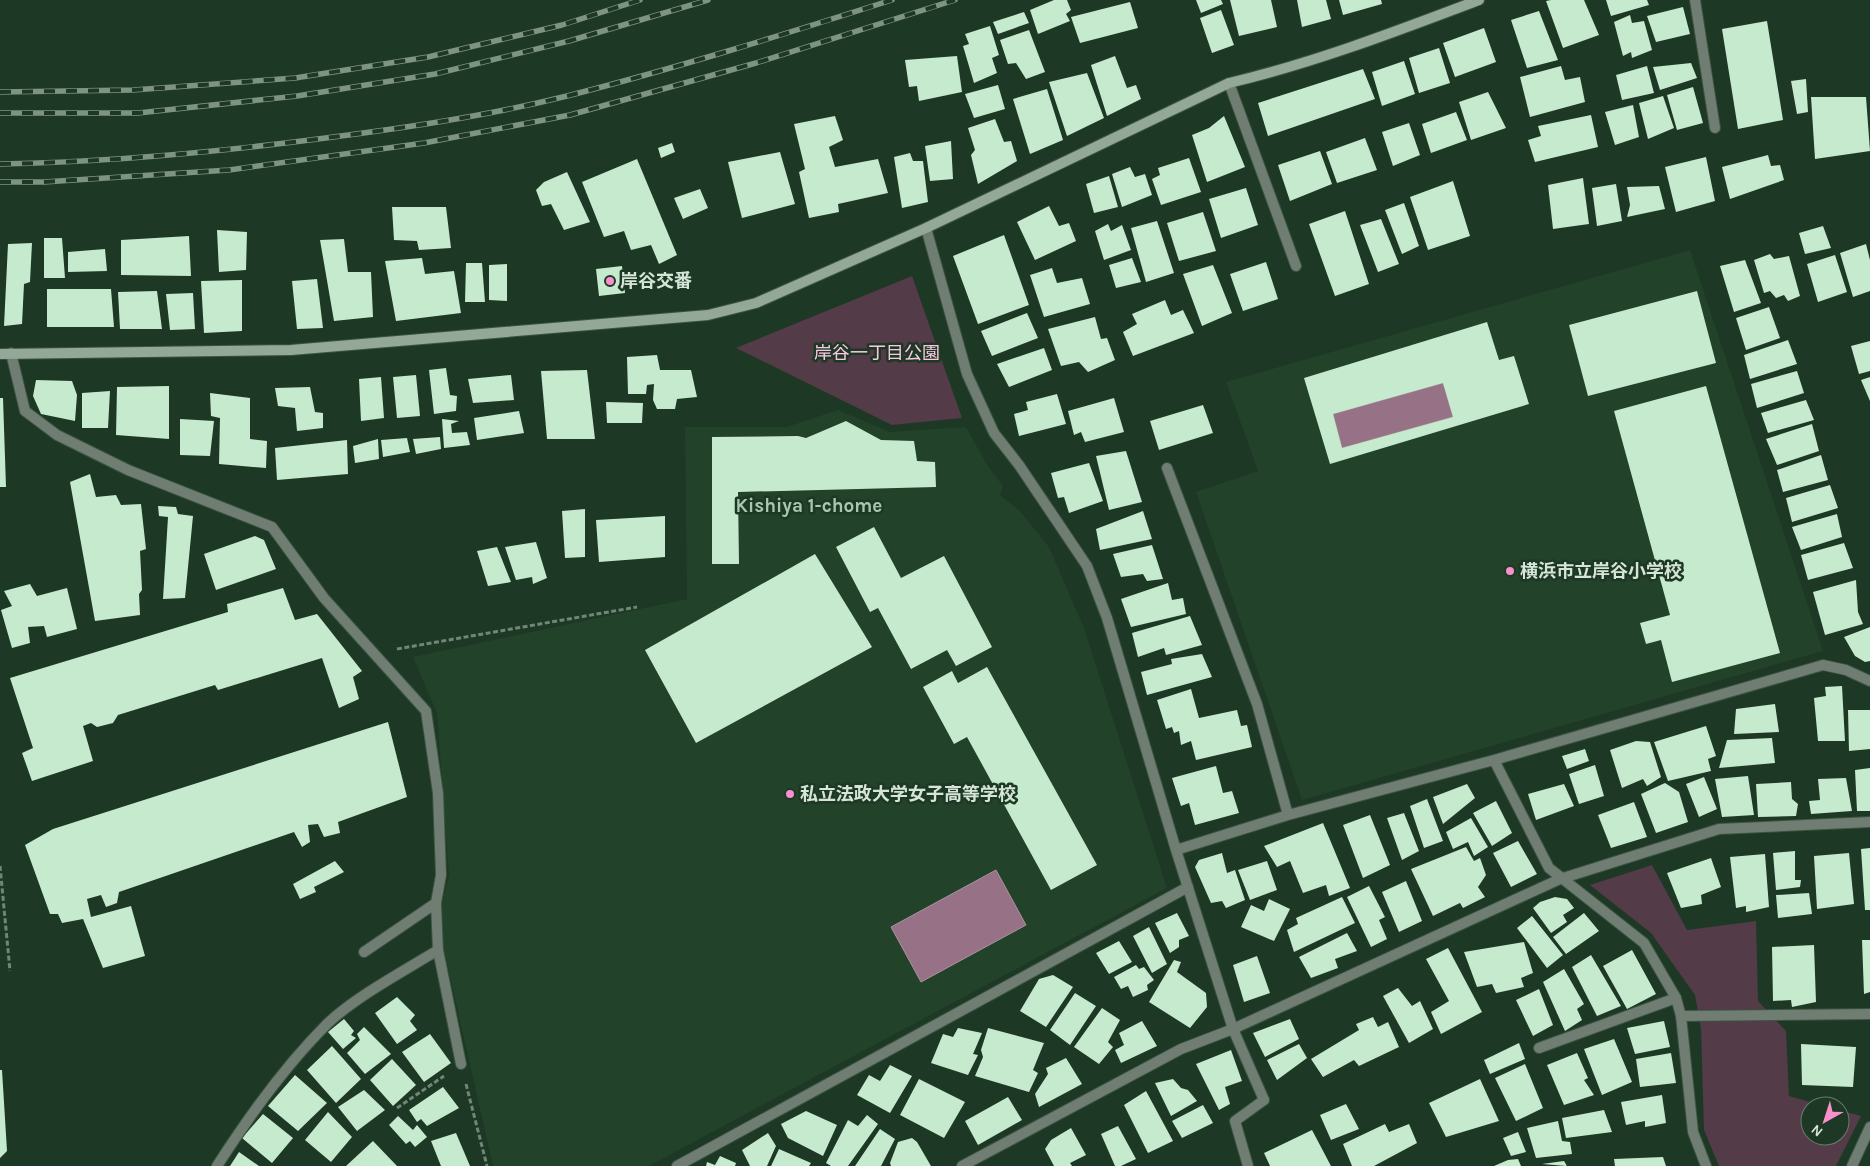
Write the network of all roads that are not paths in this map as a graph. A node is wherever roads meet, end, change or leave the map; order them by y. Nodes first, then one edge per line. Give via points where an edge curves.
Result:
1 (1478, 0) edge
2 (1695, 0) edge
3 (1229, 83) junction
4 (1715, 128) dead end
5 (926, 228) junction
6 (1296, 266) dead end
7 (5, 353) edge
8 (1168, 468) dead end
9 (1870, 681) edge
10 (1494, 760) junction
11 (1288, 815) junction
12 (1870, 822) edge
13 (1176, 850) junction
14 (1560, 879) junction
15 (1188, 887) junction
16 (436, 903) junction
17 (438, 950) junction
18 (364, 952) dead end
19 (1676, 998) junction
20 (1870, 1014) edge
21 (1682, 1016) junction
22 (1233, 1029) junction
23 (1539, 1048) dead end
24 (461, 1064) road end
25 (1870, 1127) edge
26 (977, 1162) edge
27 (217, 1166) edge
28 (677, 1166) edge
29 (962, 1166) edge
30 (1248, 1166) edge
31 (1706, 1166) edge
32 (1852, 1166) edge

1 - 3 street via 1402,30 1279,71
2 - 4 street
3 - 5 street
3 - 6 street
5 - 7 street via 756,302 708,315 291,350
5 - 13 street via 967,374 994,433 1020,465 1087,566 1107,618
7 - 16 street via 25,411 57,435 128,470 272,527 324,598 426,711 438,792 441,875
8 - 11 street via 1257,704
9 - 10 street via 1846,670 1822,665
10 - 11 street
10 - 14 street via 1549,868
11 - 13 street
12 - 14 street via 1719,829
13 - 15 street
14 - 19 street via 1583,893 1644,943
14 - 22 street
15 - 22 street
15 - 28 street
16 - 17 street
16 - 18 street
17 - 24 street
17 - 27 street via 328,1023 278,1080
19 - 21 street
19 - 23 street
20 - 21 street
21 - 31 street via 1693,1132
22 - 26 street via 1182,1049
22 - 30 street via 1264,1100 1235,1121
25 - 32 street
26 - 29 street

